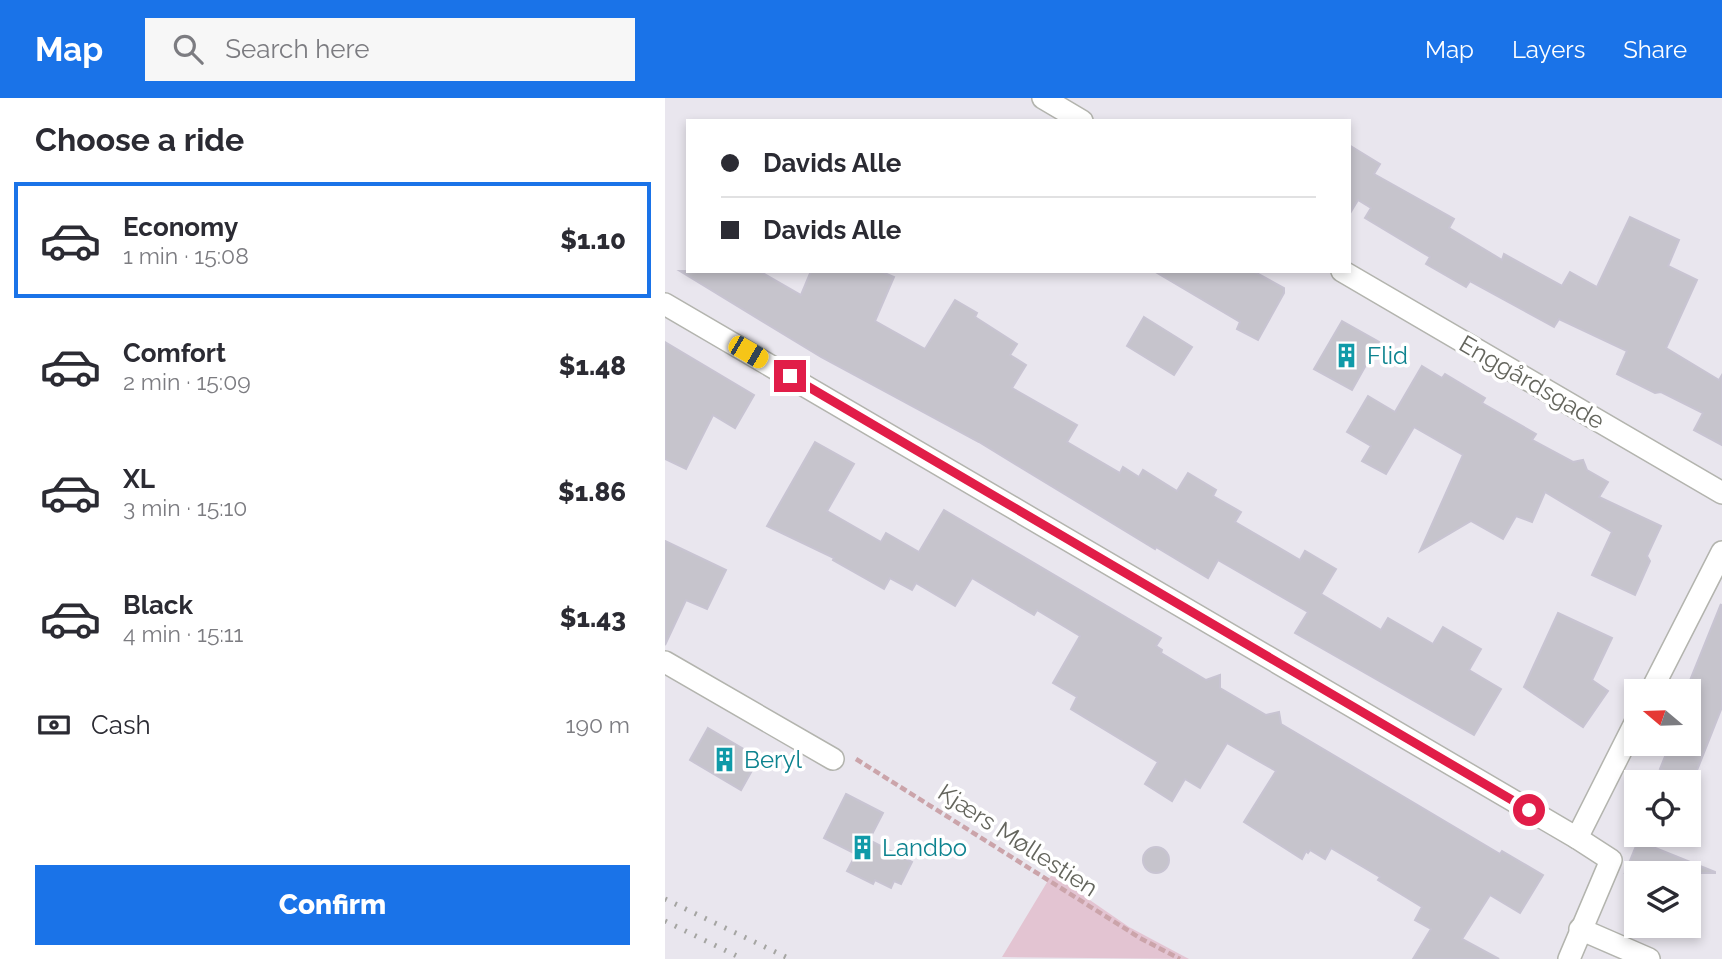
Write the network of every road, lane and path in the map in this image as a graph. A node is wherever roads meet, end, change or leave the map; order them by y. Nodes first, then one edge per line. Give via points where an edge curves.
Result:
1 (1047, 99) edge
2 (1079, 119) edge
3 (1345, 273) edge
4 (665, 304) edge
5 (1722, 494) edge
6 (1722, 552) edge
7 (665, 662) edge
8 (1657, 679) edge
9 (1624, 745) edge
10 (841, 757) joint
11 (1577, 838) junction
12 (1580, 929) junction
13 (1180, 959) edge
14 (1569, 959) edge
15 (1649, 959) edge

1 - 2 street
3 - 5 street, Enggårdsgade
4 - 11 street
6 - 8 street
7 - 10 street
9 - 11 street
10 - 13 path, Kjærs Møllestien via 942,811
11 - 12 street via 1611,860
12 - 14 street
12 - 15 street

